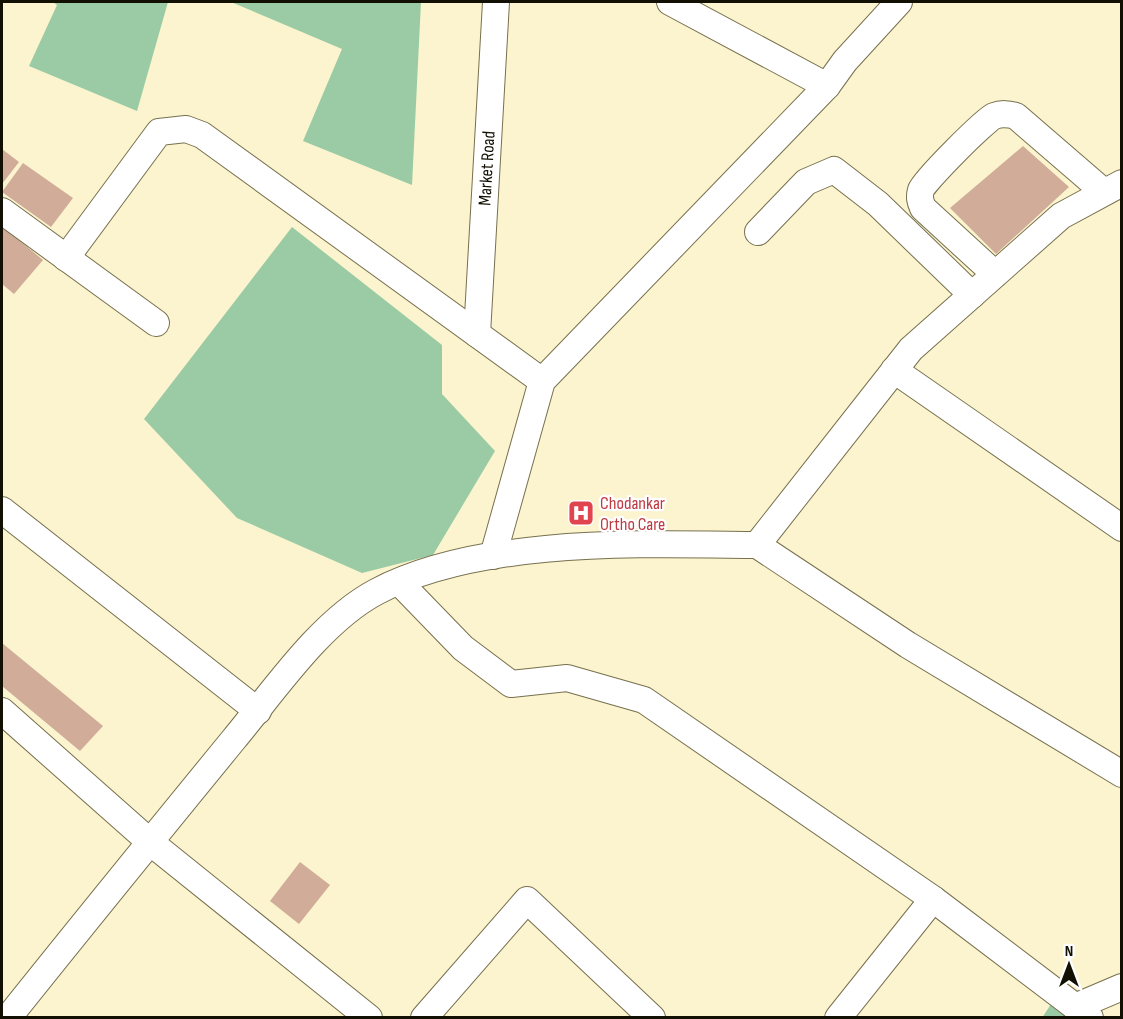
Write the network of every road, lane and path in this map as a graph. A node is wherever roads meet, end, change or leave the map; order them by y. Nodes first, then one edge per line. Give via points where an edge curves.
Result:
1 (496, 2) edge
2 (670, 2) edge
3 (899, 2) edge
4 (827, 86) junction
5 (1113, 187) edge
6 (2, 211) edge
7 (758, 232) dead end
8 (66, 258) junction
9 (995, 274) junction
10 (972, 295) junction
11 (156, 323) dead end
12 (477, 334) junction
13 (894, 370) junction
14 (542, 381) junction
15 (2, 510) edge
16 (1122, 528) edge
17 (757, 545) junction
18 (493, 556) junction
19 (400, 583) junction
20 (2, 711) edge
21 (258, 711) junction
22 (1122, 774) edge
23 (150, 842) junction
24 (933, 899) junction
25 (1122, 987) edge
26 (1082, 1012) edge
27 (8, 1017) edge
28 (369, 1017) edge
29 (423, 1017) edge
30 (652, 1017) edge
31 (838, 1017) edge

1 - 12 street, Market Road
2 - 4 street
3 - 4 street
4 - 14 street
5 - 9 street via 1060,216
5 - 9 street via 1016,117 1004,113 991,117 927,182 920,199 923,208
6 - 8 street
7 - 10 street via 806,182 834,170 878,204
8 - 11 street
8 - 12 street via 159,132 186,129 202,135
9 - 10 street
10 - 13 street via 911,349
12 - 14 street
13 - 16 street
13 - 17 street
14 - 18 street
15 - 21 street
17 - 18 street via 613,543
17 - 22 street via 908,645
18 - 19 street via 435,569
19 - 21 street via 376,592 336,621
19 - 24 street via 463,648 511,684 567,678 644,700
20 - 23 street
21 - 23 street
23 - 27 street
23 - 28 street
24 - 26 street
24 - 31 street
25 - 26 street
29 - 30 street via 527,900

